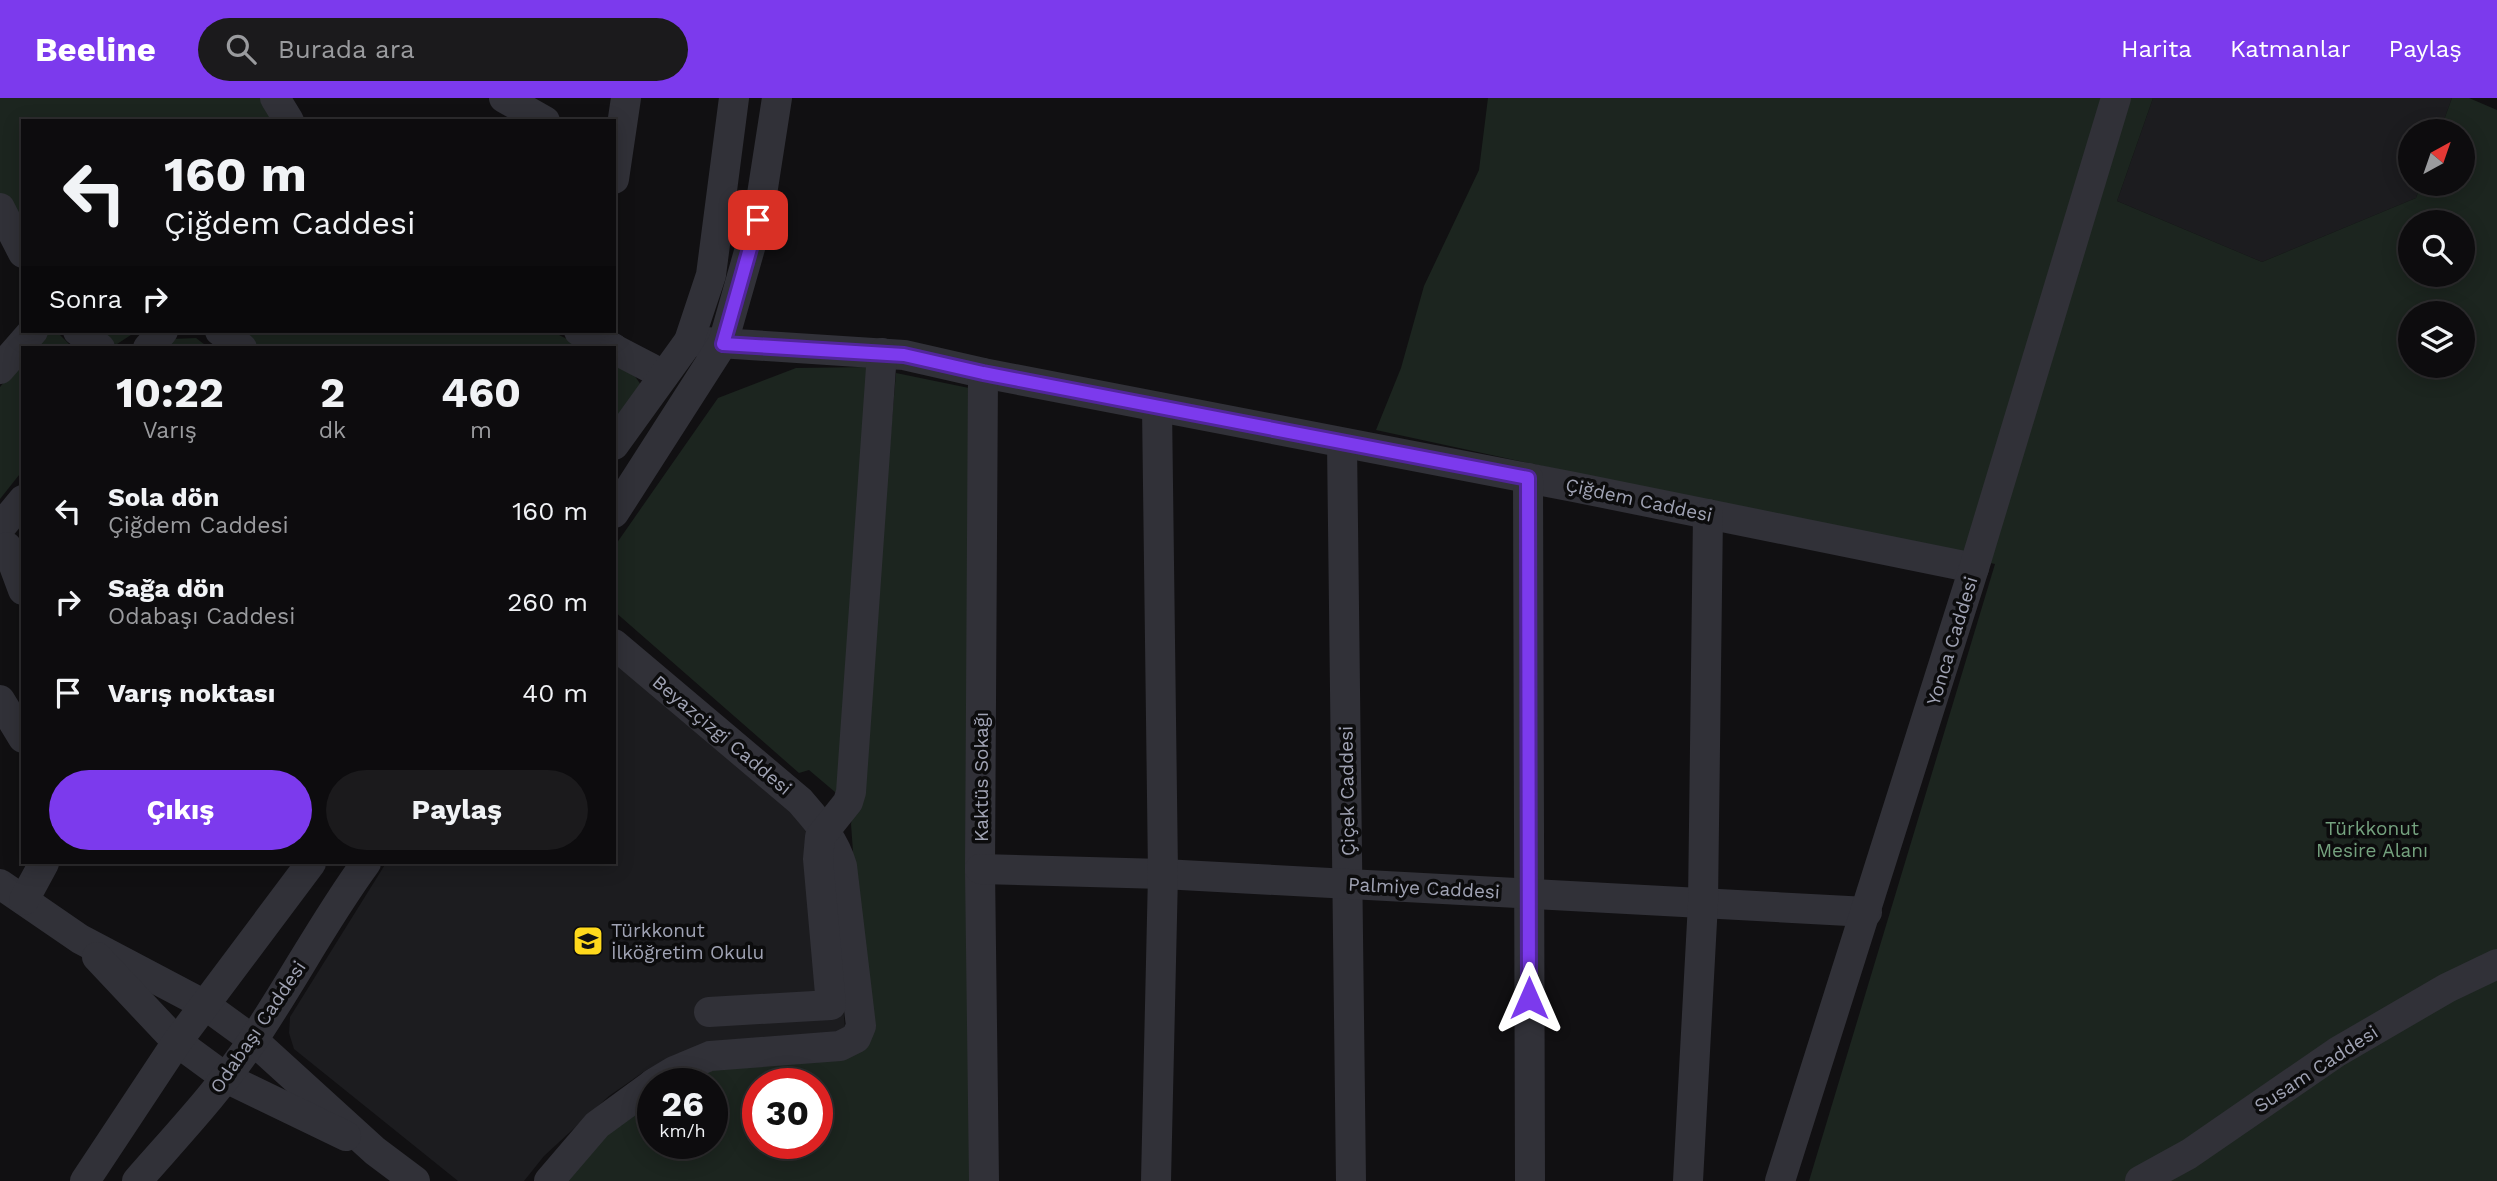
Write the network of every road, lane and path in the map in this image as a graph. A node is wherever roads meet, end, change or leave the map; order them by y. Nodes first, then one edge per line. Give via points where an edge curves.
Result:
1 (275, 98) edge
2 (504, 98) edge
3 (626, 98) edge
4 (734, 98) edge
5 (777, 98) edge
6 (2116, 98) edge
7 (288, 119) edge
8 (541, 119) edge
9 (618, 133) edge
10 (616, 156) edge
11 (0, 208) edge
12 (21, 249) edge
13 (30, 333) edge
14 (81, 333) edge
15 (223, 333) edge
16 (583, 333) edge
17 (689, 341) junction
18 (723, 344) junction
19 (97, 346) edge
20 (239, 346) edge
21 (608, 346) edge
22 (616, 350) edge
23 (5, 353) edge
24 (882, 353) junction
25 (983, 373) junction
26 (664, 375) junction
27 (1157, 407) junction
28 (616, 442) edge
29 (1342, 443) junction
30 (1528, 478) junction
31 (21, 504) edge
32 (616, 510) edge
33 (1708, 514) junction
34 (3, 537) edge
35 (1975, 568) junction
36 (21, 585) edge
37 (616, 646) edge
38 (0, 700) edge
39 (21, 735) edge
40 (825, 830) junction
41 (43, 864) edge
42 (310, 864) edge
43 (365, 864) edge
44 (980, 869) junction
45 (1163, 874) junction
46 (1348, 884) junction
47 (12, 892) edge
48 (1529, 894) junction
49 (1703, 903) junction
50 (1867, 912) junction
51 (80, 939) junction
52 (2497, 964) edge
53 (205, 1005) junction
54 (709, 1012) dead end
55 (253, 1040) junction
56 (177, 1042) junction
57 (681, 1068) edge
58 (226, 1078) junction
59 (637, 1096) edge
60 (375, 1151) junction
61 (85, 1181) edge
62 (136, 1181) edge
63 (415, 1181) edge
64 (550, 1181) edge
65 (984, 1181) edge
66 (1156, 1181) edge
67 (1351, 1181) edge
68 (1530, 1181) edge
69 (1688, 1181) edge
70 (1780, 1181) edge
71 (2140, 1181) edge

1 - 7 street
2 - 8 street
3 - 9 street
4 - 17 street via 711,275
5 - 18 street via 758,220
6 - 35 street, Yonca Caddesi
9 - 10 street
11 - 12 street
13 - 23 street
14 - 19 street
15 - 20 street
16 - 21 street
17 - 18 street, Çiğdem Caddesi
17 - 26 street
18 - 24 street, Çiğdem Caddesi
18 - 32 street
22 - 26 street
24 - 25 street, Çiğdem Caddesi
24 - 40 street via 851,792
25 - 27 street, Çiğdem Caddesi
25 - 44 street, Kaktüs Sokağı
26 - 28 street
27 - 29 street, Çiğdem Caddesi
27 - 45 street
29 - 30 street, Çiğdem Caddesi
29 - 46 street, Çiçek Caddesi
30 - 33 street, Çiğdem Caddesi
30 - 48 street
31 - 34 street
33 - 35 street, Çiğdem Caddesi
33 - 49 street
34 - 36 street
35 - 50 street, Yonca Caddesi
37 - 40 street, Beyazçizgi Caddesi via 800,801
38 - 39 street
40 - 54 street via 818,859 831,1005
40 - 57 street, Beyazçizgi Caddesi via 842,866 861,1026 856,1038 840,1046 710,1056
41 - 47 street
42 - 53 street
43 - 55 street, Odabaşı Caddesi
44 - 45 street, Palmiye Caddesi
44 - 65 street, Kaktüs Sokağı
45 - 46 street, Palmiye Caddesi
45 - 66 street
46 - 48 street, Palmiye Caddesi
46 - 67 street, Çiçek Caddesi
47 - 51 street
48 - 49 street, Palmiye Caddesi
48 - 68 street
49 - 50 street, Palmiye Caddesi
49 - 69 street
50 - 70 street, Yonca Caddesi
51 - 53 street
51 - 56 street
52 - 71 street, Susam Caddesi via 2337,1052 2189,1154
53 - 55 street
53 - 56 street
55 - 58 street, Odabaşı Caddesi
55 - 60 street
56 - 58 street
56 - 61 street
58 - 60 street
58 - 62 street, Odabaşı Caddesi
59 - 64 street via 597,1125
60 - 63 street

